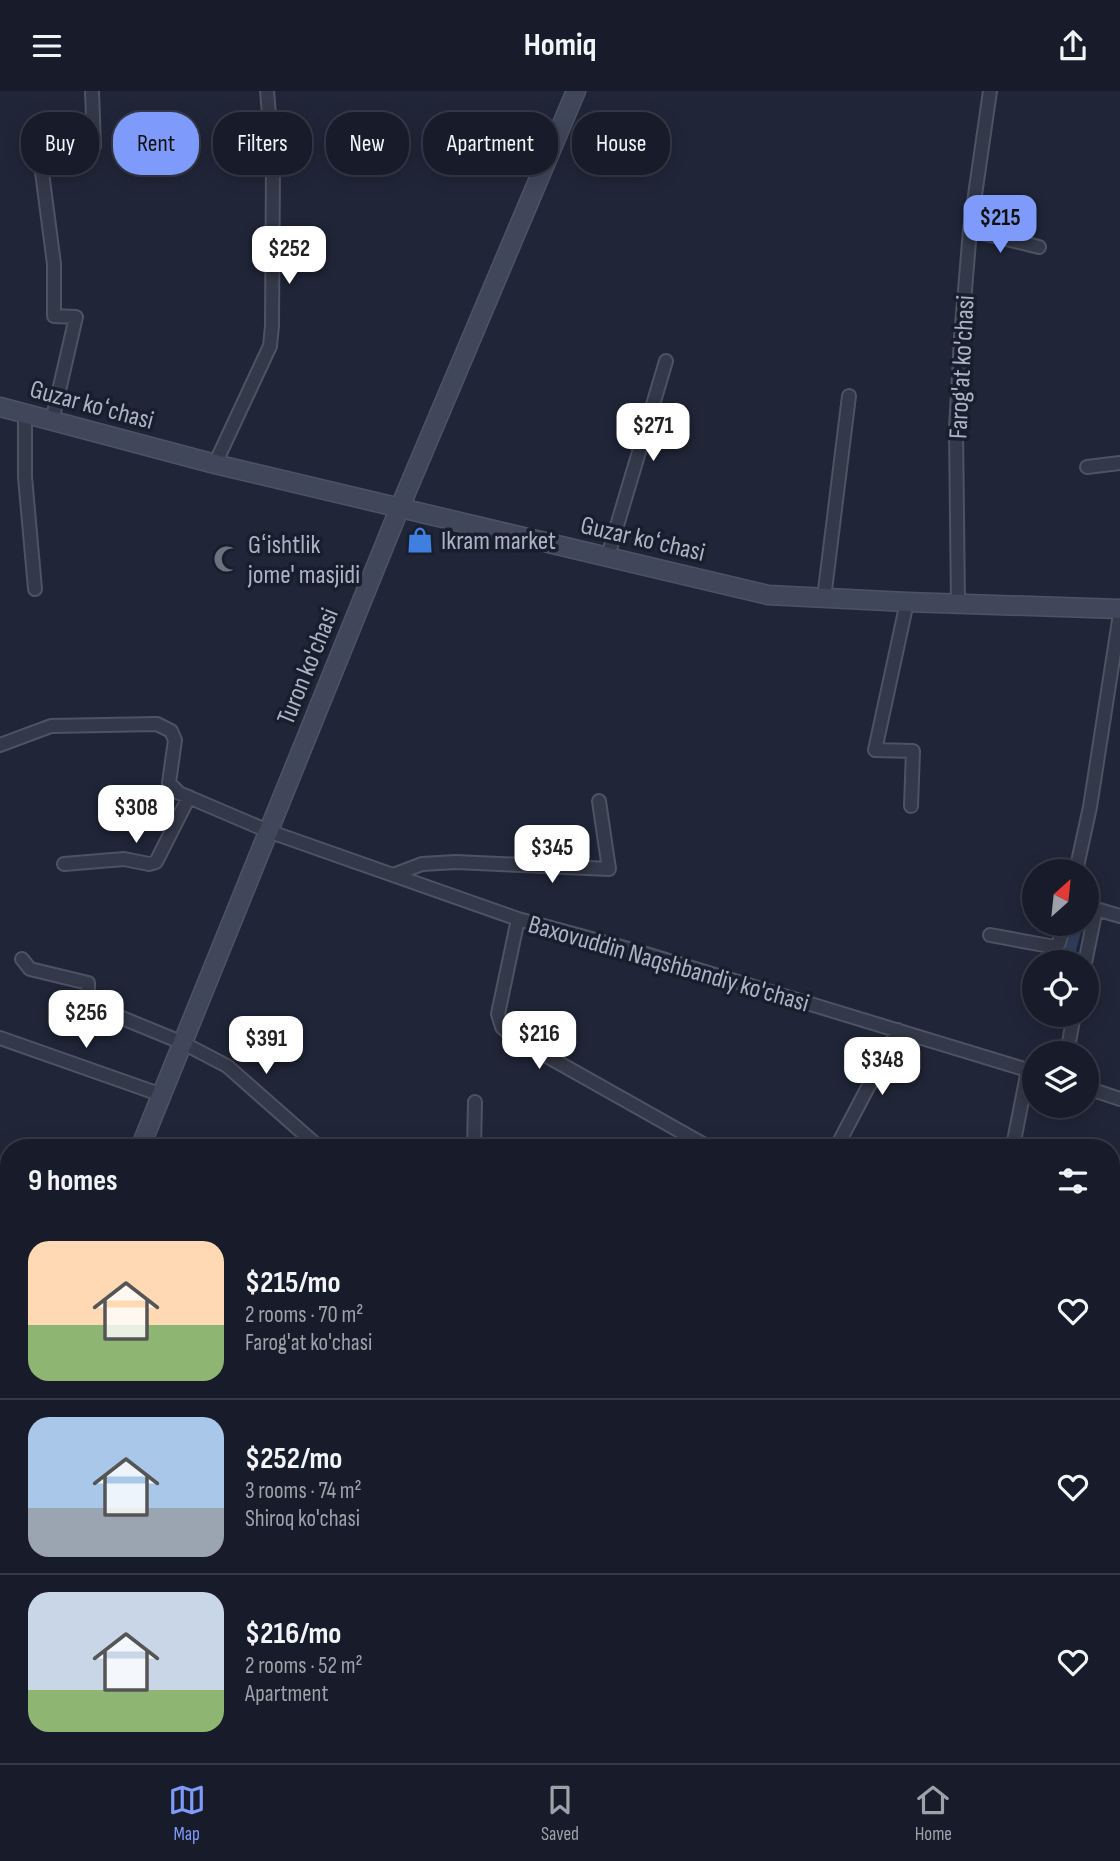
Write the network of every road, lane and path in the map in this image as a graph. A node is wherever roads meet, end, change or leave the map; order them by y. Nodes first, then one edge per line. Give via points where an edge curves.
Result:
1 (92, 91) edge
2 (267, 91) edge
3 (576, 91) edge
4 (990, 91) edge
5 (970, 230) junction
6 (1039, 247) dead end
7 (666, 361) dead end
8 (849, 396) dead end
9 (0, 407) edge
10 (25, 414) junction
11 (52, 421) junction
12 (1120, 463) edge
13 (215, 464) junction
14 (1087, 467) dead end
15 (400, 507) junction
16 (608, 556) junction
17 (35, 589) dead end
18 (824, 598) junction
19 (907, 602) junction
20 (958, 603) junction
21 (1120, 611) edge
22 (0, 745) edge
23 (188, 797) junction
24 (599, 801) dead end
25 (911, 806) dead end
26 (268, 831) junction
27 (1079, 859) edge
28 (64, 864) dead end
29 (393, 875) junction
30 (1120, 916) edge
31 (518, 919) junction
32 (990, 935) dead end
33 (1061, 936) edge
34 (1088, 950) edge
35 (22, 959) dead end
36 (898, 1030) junction
37 (0, 1038) edge
38 (183, 1043) junction
39 (1022, 1068) edge
40 (1099, 1092) edge
41 (162, 1095) junction
42 (1120, 1100) edge
43 (475, 1102) dead end
44 (1022, 1108) edge
45 (144, 1139) edge
46 (310, 1139) edge
47 (474, 1139) edge
48 (694, 1139) edge
49 (841, 1139) edge
50 (1014, 1139) edge

1 - 11 street via 93,146 39,149 54,264 54,316 76,317
2 - 13 street via 274,162 270,346
3 - 15 main road, Turon ko'chasi
4 - 5 street, Farog'at ko'chasi
5 - 6 street
5 - 20 street, Farog'at ko'chasi via 956,428
7 - 16 street
8 - 18 street
9 - 10 main road, Guzar koʻchasi
10 - 11 main road, Guzar koʻchasi
10 - 17 street via 25,477
11 - 13 main road, Guzar koʻchasi
12 - 14 street
13 - 15 main road, Guzar koʻchasi
15 - 16 main road, Guzar koʻchasi
15 - 26 main road, Turon ko'chasi
16 - 18 main road, Guzar koʻchasi via 768,595
18 - 19 main road, Guzar koʻchasi
19 - 20 main road, Guzar koʻchasi
19 - 25 street via 875,750 914,751
20 - 21 main road, Guzar koʻchasi
21 - 27 street
22 - 23 street via 51,726 157,725 171,731 175,740 169,783
23 - 26 street, Baxovuddin Naqshbandiy ko'chasi
23 - 28 street via 156,862 124,859
24 - 29 street via 609,869 456,862 422,864
26 - 29 street, Baxovuddin Naqshbandiy ko'chasi
26 - 38 main road, Turon ko'chasi
29 - 31 street, Baxovuddin Naqshbandiy ko'chasi
30 - 34 street via 1096,909
31 - 36 street, Baxovuddin Naqshbandiy ko'chasi
31 - 48 street via 498,1014 502,1027
32 - 33 street via 1055,947
35 - 38 street via 30,969 88,983 88,1004
36 - 39 street, Baxovuddin Naqshbandiy ko'chasi
36 - 49 street
37 - 41 street
38 - 41 main road, Turon ko'chasi
38 - 46 street via 238,1073
40 - 42 street
41 - 45 main road, Turon ko'chasi
43 - 47 street
44 - 50 street

